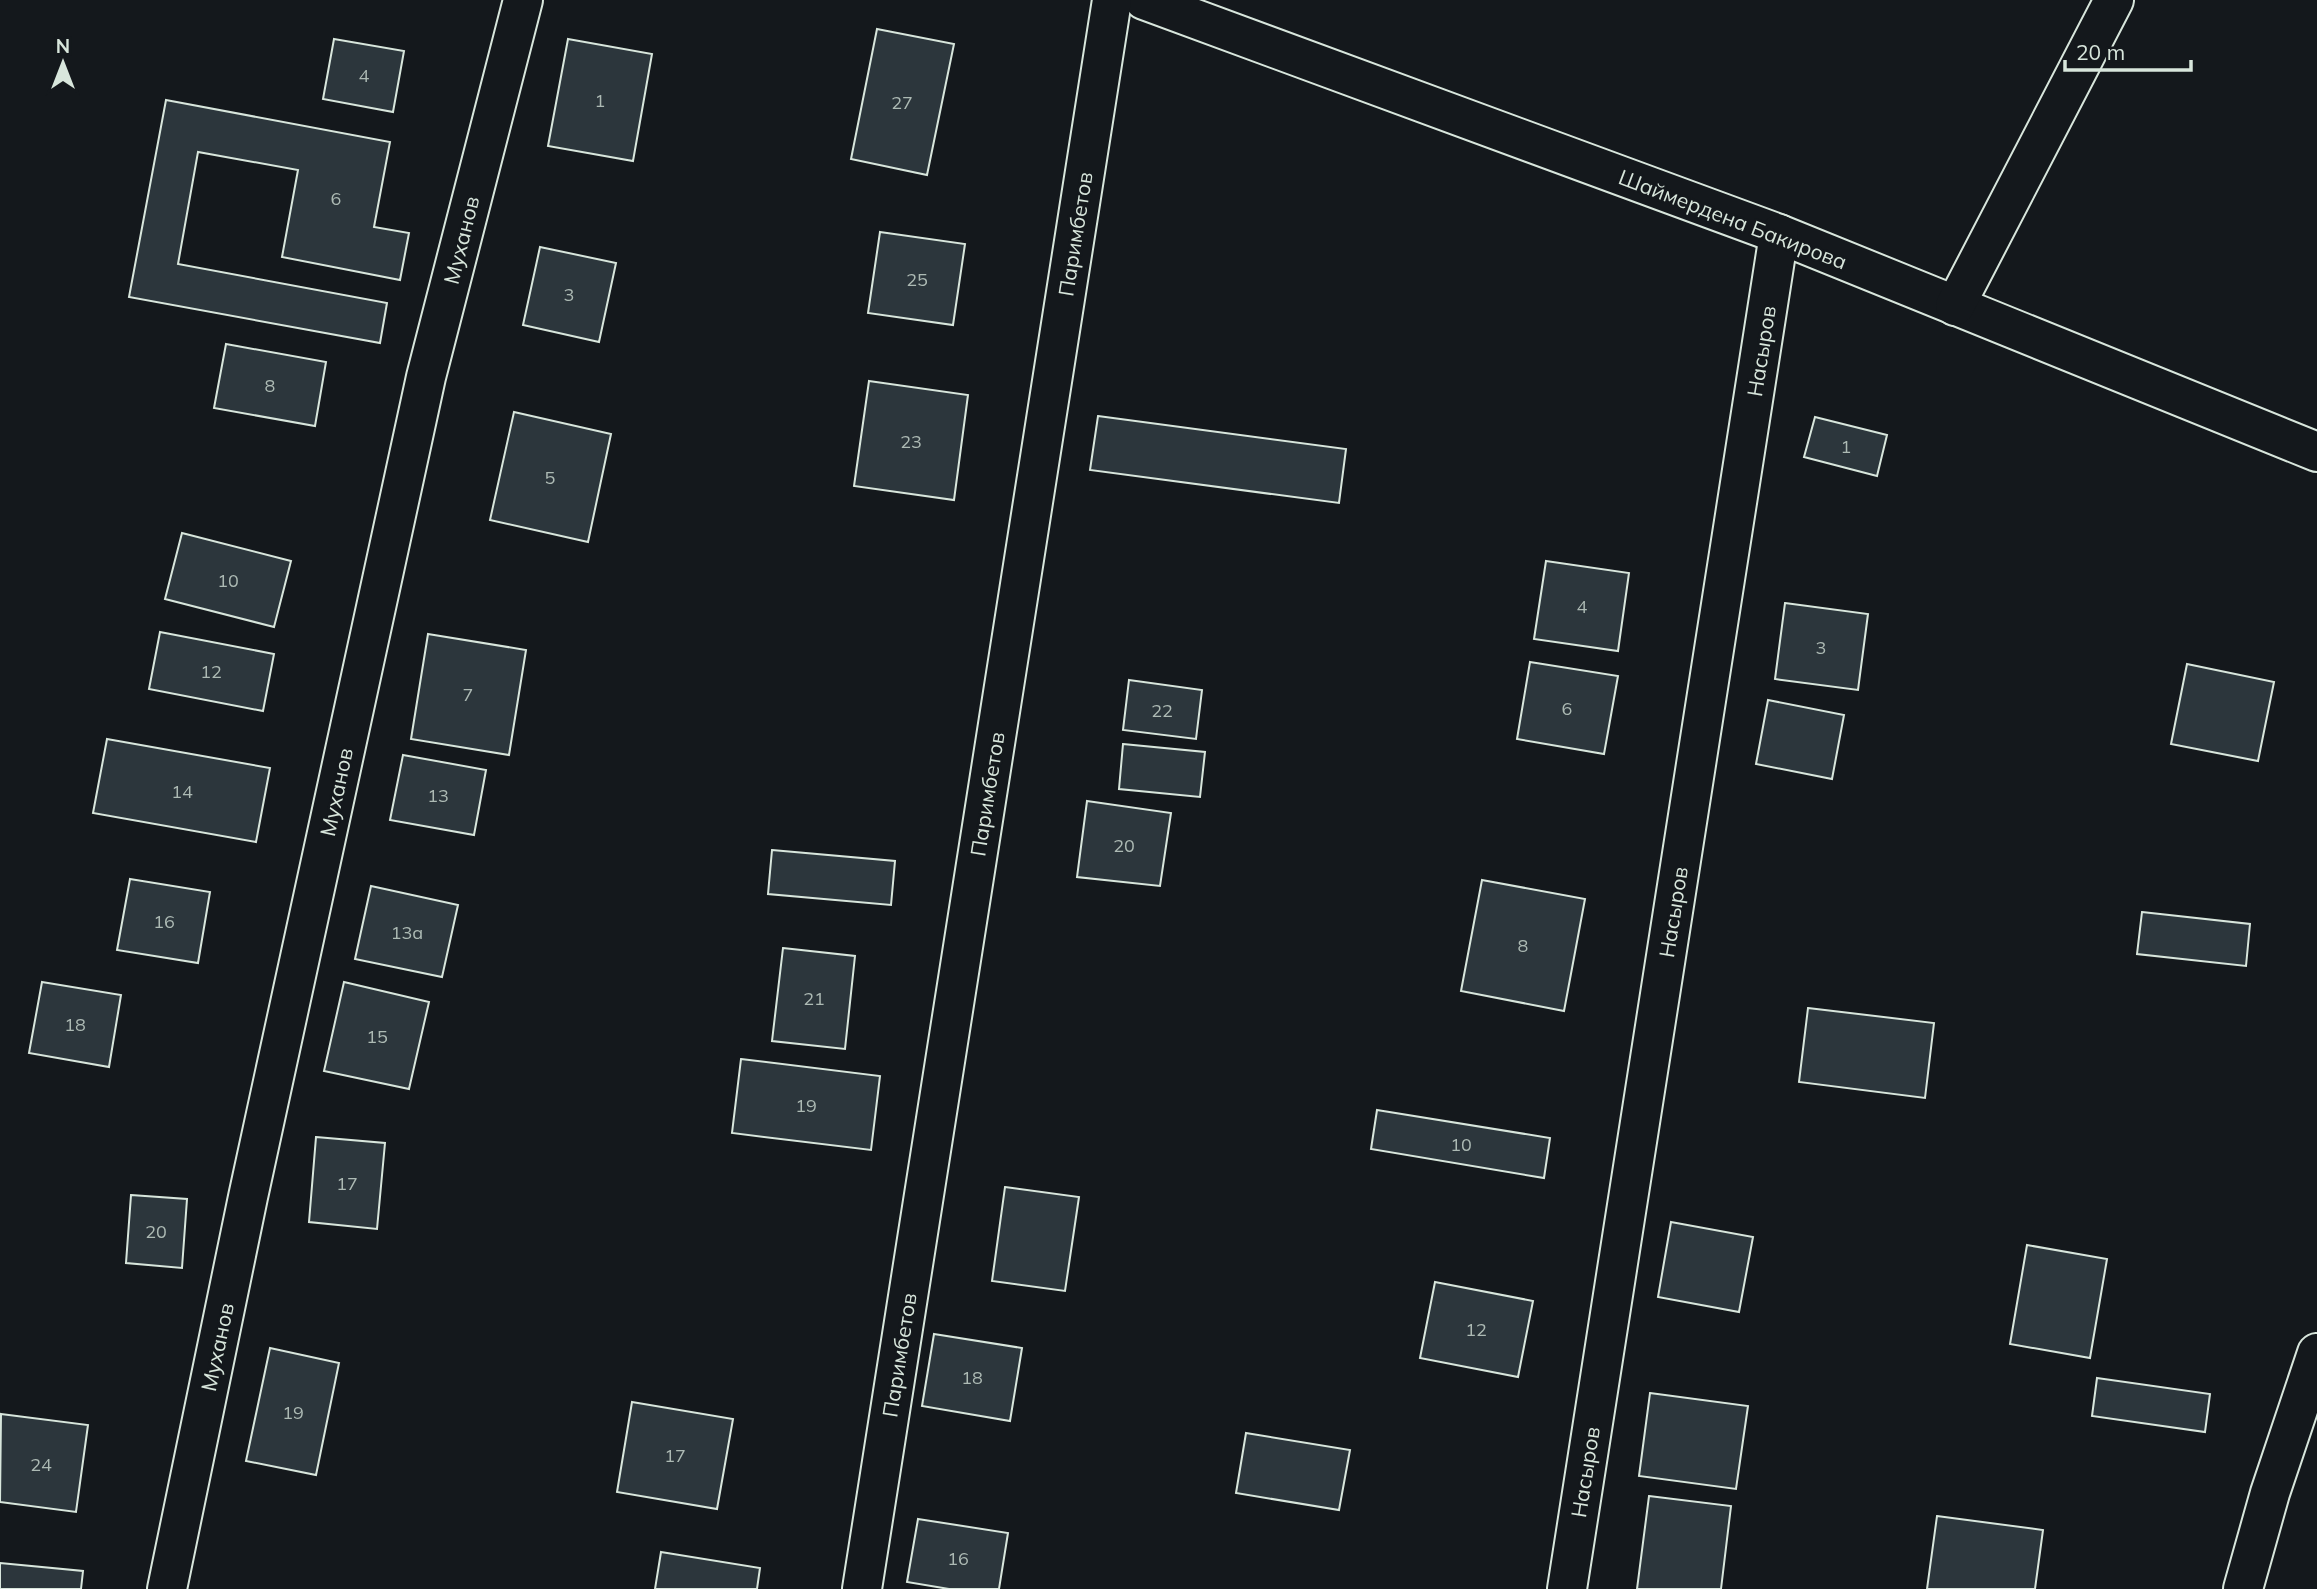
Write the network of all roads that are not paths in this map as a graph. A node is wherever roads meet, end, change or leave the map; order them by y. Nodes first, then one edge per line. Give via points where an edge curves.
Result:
1 (523, 0) edge
2 (1112, 0) edge
3 (1144, 0) edge
4 (2114, 0) edge
5 (1779, 234) junction
6 (1955, 306) junction
7 (2317, 452) edge
8 (2317, 1353) edge
9 (167, 1589) edge
10 (862, 1589) edge
11 (1567, 1589) edge
12 (2243, 1589) edge

1 - 9 street, Муханов via 426,377
2 - 10 street, Паримбетов
3 - 5 street, Шаймердена Бакирова
4 - 6 street
5 - 6 street, Шаймердена Бакирова
5 - 11 street, Насыров
6 - 7 street, Шаймердена Бакирова
8 - 12 street

